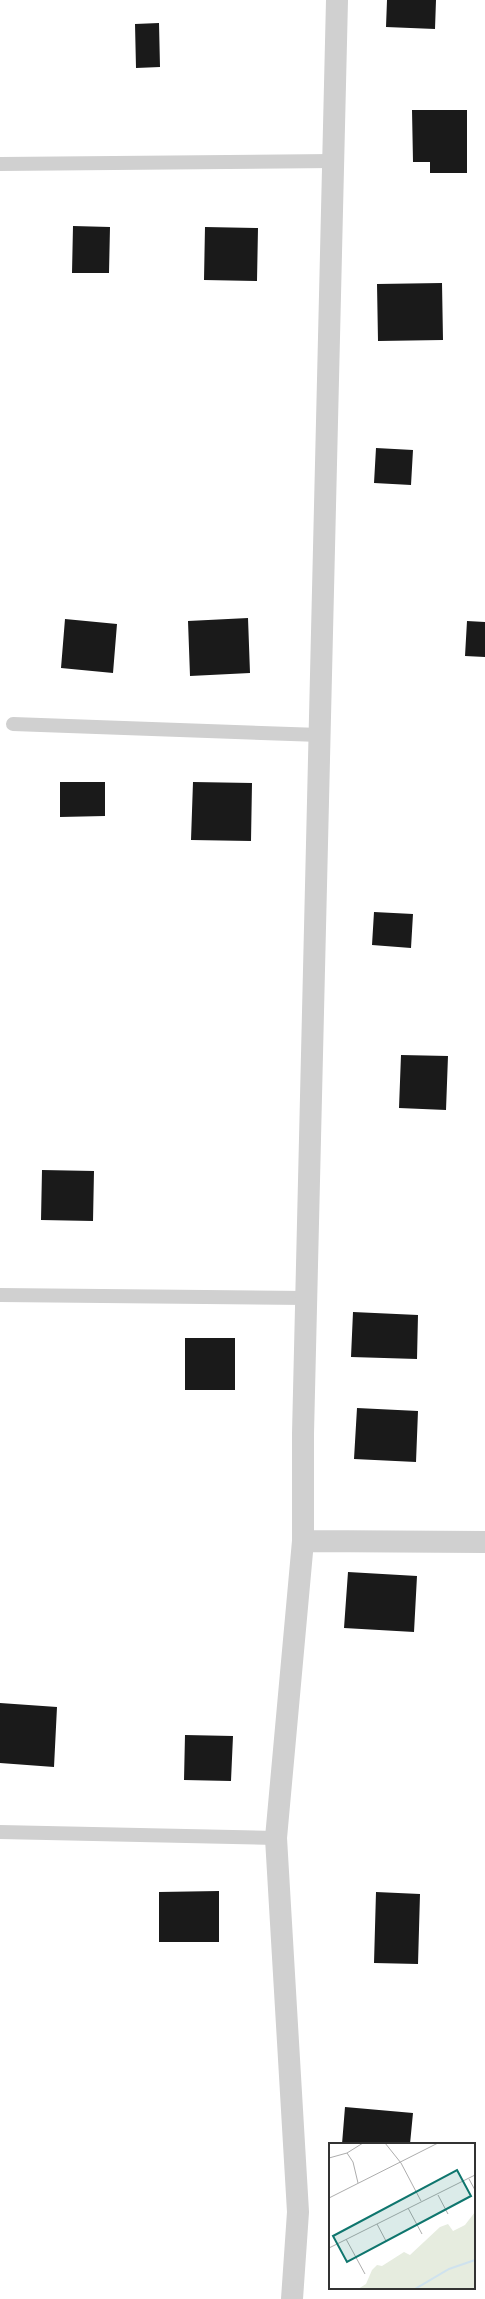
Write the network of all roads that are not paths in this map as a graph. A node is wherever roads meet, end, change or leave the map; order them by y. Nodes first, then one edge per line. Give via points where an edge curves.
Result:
1 (337, 0) edge
2 (333, 161) junction
3 (0, 164) edge
4 (13, 724) dead end
5 (320, 735) junction
6 (0, 1295) edge
7 (306, 1298) junction
8 (302, 1541) junction
9 (485, 1542) edge
10 (0, 1832) edge
11 (276, 1838) junction
12 (292, 2299) edge

1 - 2 street
2 - 3 lane
2 - 5 street
4 - 5 lane
5 - 7 street
6 - 7 lane
7 - 8 street
8 - 9 street
8 - 11 street
10 - 11 lane
11 - 12 street via 298,2212

